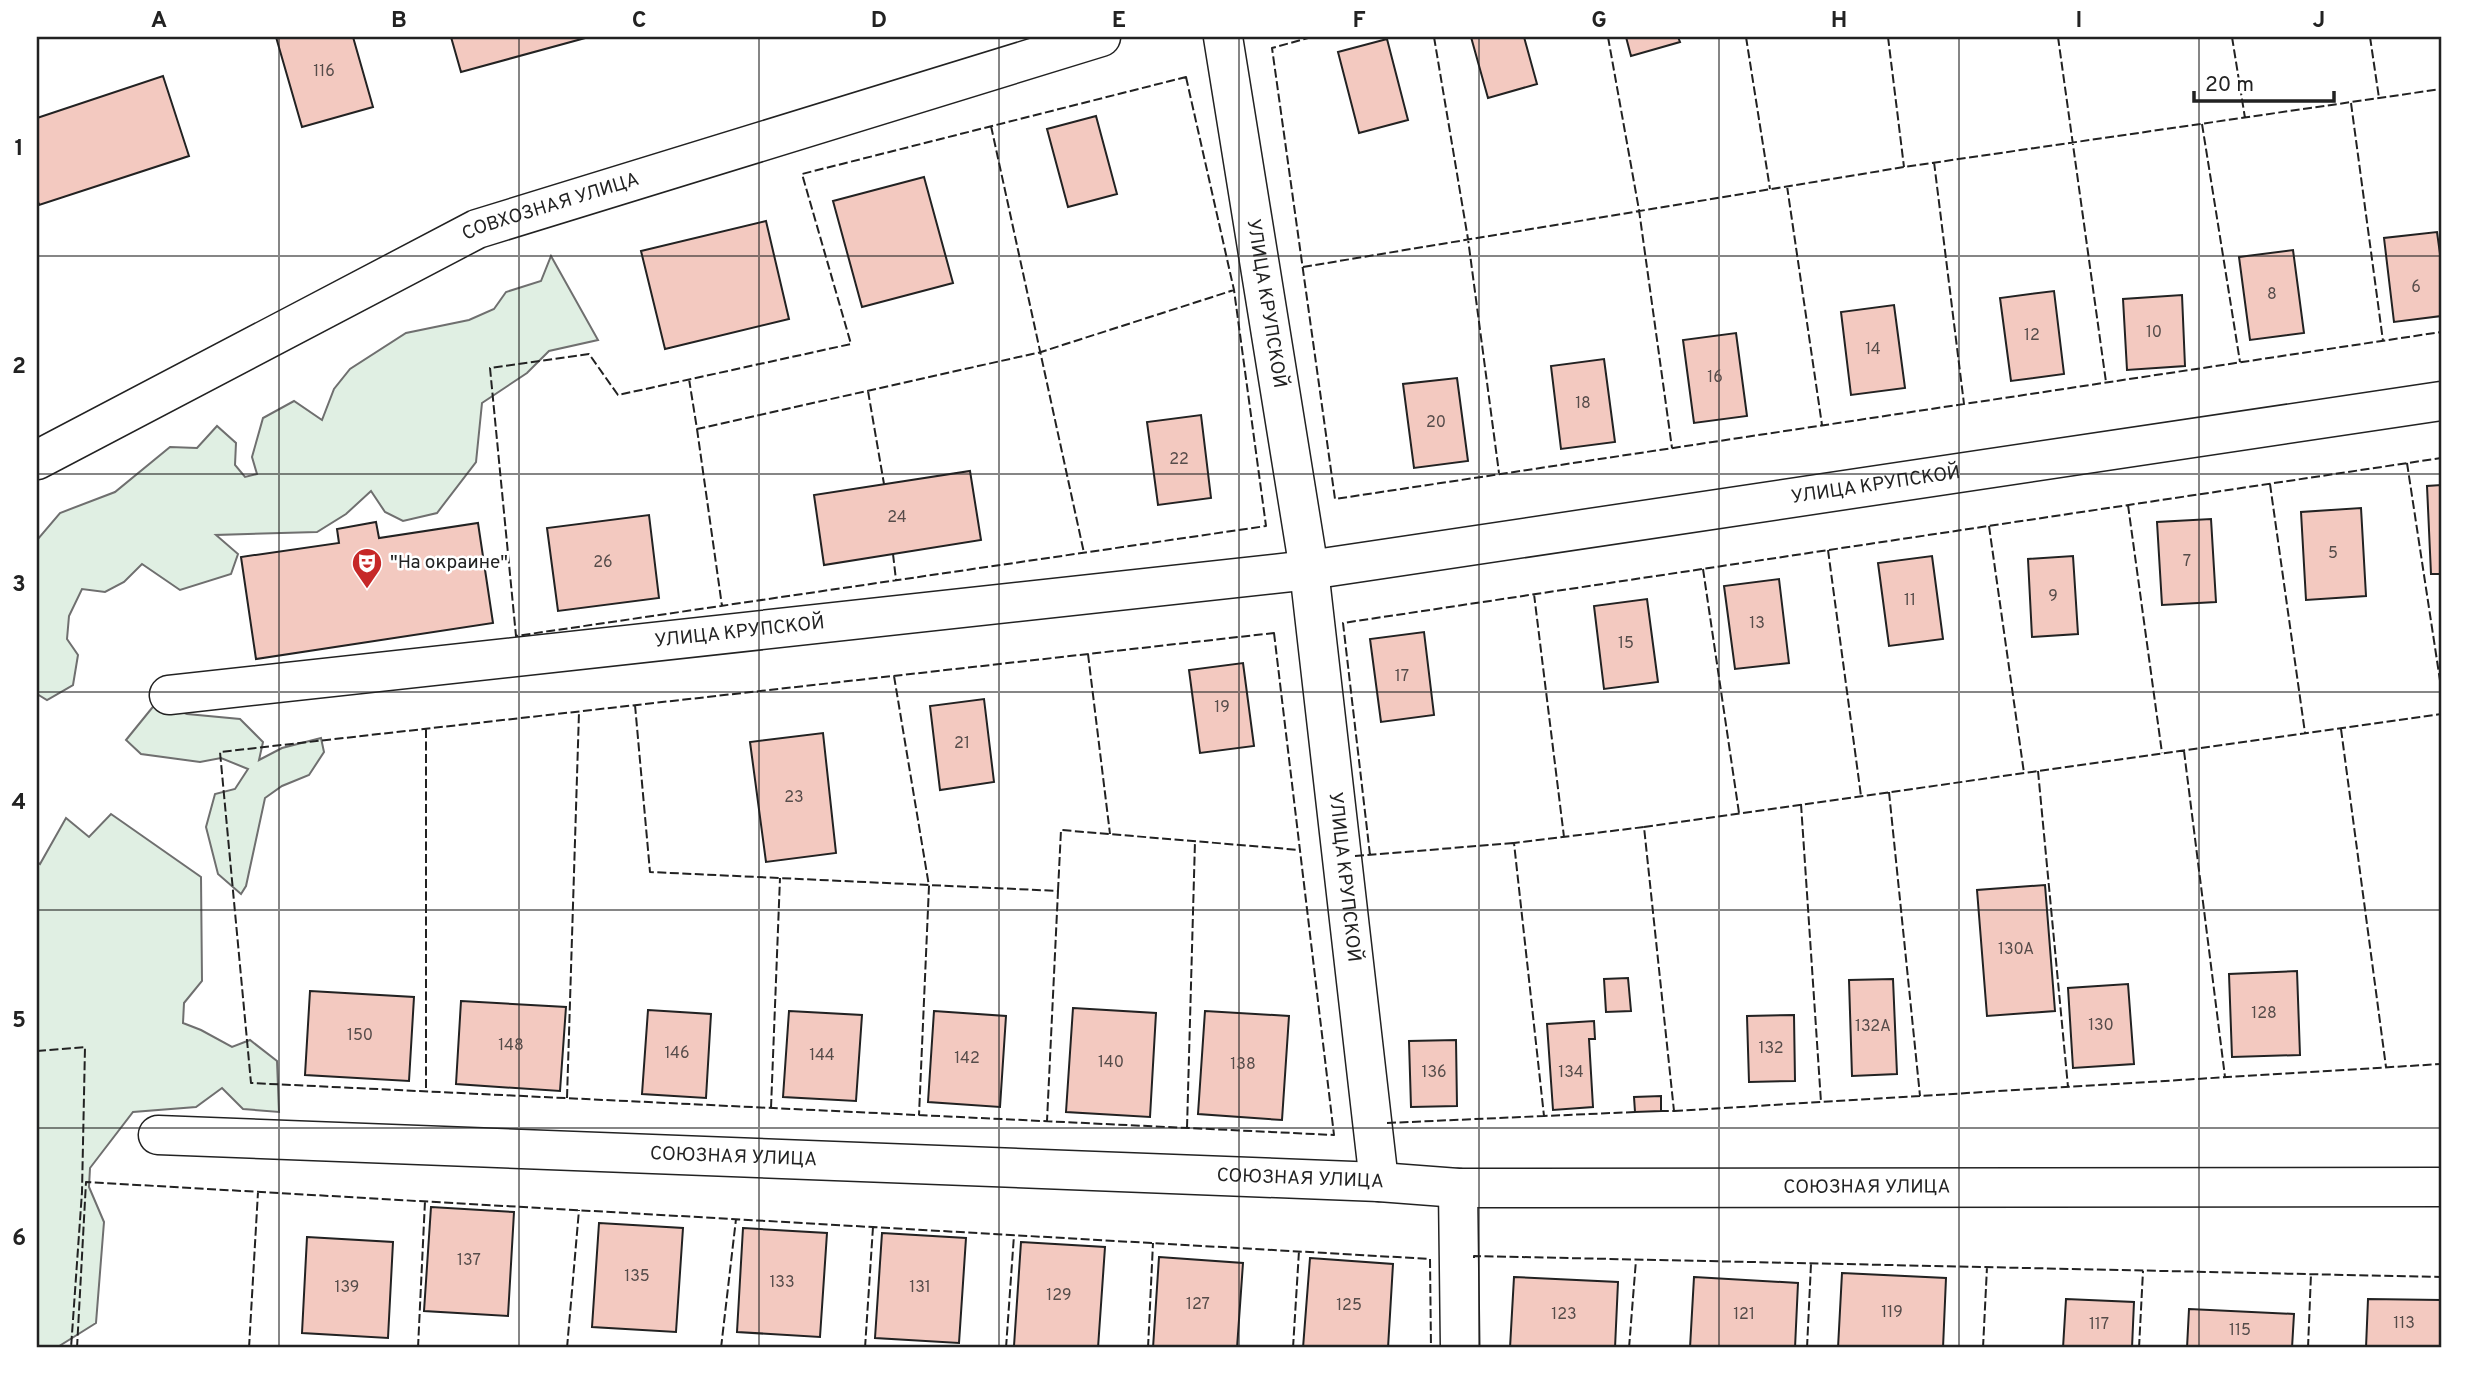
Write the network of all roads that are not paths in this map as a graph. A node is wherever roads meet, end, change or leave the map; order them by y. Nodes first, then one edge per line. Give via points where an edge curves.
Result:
1 (1101, 37) edge
2 (1223, 37) edge
3 (2441, 401) edge
4 (37, 460) edge
5 (1309, 570) junction
6 (169, 695) dead end
7 (158, 1135) dead end
8 (1379, 1182) junction
9 (2441, 1187) edge
10 (1458, 1188) junction
11 (1460, 1348) edge

1 - 4 street, СОВХОЗНАЯ УЛИЦА via 477,229
2 - 5 street, УЛИЦА КРУПСКОЙ
3 - 5 street, УЛИЦА КРУПСКОЙ
5 - 6 street, УЛИЦА КРУПСКОЙ
5 - 8 street, УЛИЦА КРУПСКОЙ
7 - 8 street, СОЮЗНАЯ УЛИЦА
8 - 10 street, СОЮЗНАЯ УЛИЦА
9 - 10 street, СОЮЗНАЯ УЛИЦА
10 - 11 street

